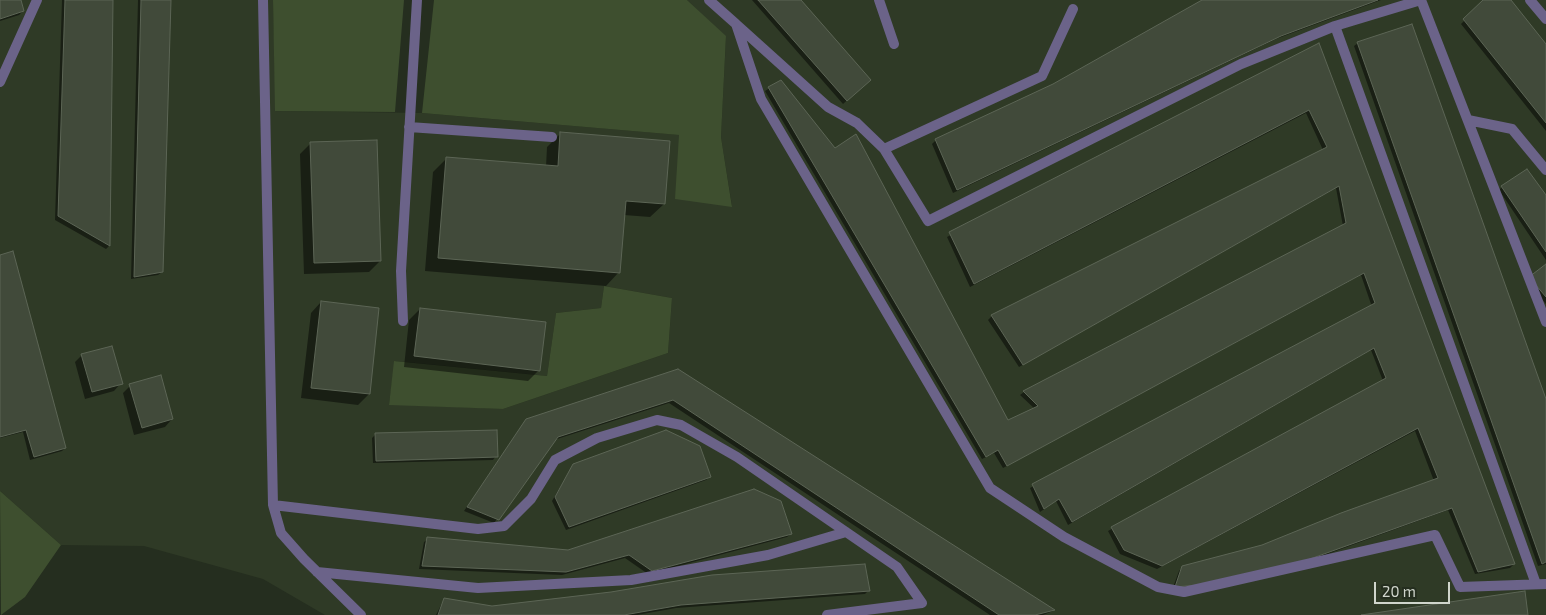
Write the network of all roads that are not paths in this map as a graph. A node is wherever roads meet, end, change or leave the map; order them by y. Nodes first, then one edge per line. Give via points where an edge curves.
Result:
1 (37, 0) edge
2 (263, 0) edge
3 (417, 0) edge
4 (709, 0) edge
5 (878, 0) edge
6 (1421, 0) edge
7 (1530, 0) edge
8 (1073, 9) dead end
9 (1546, 19) edge
10 (736, 24) junction
11 (1335, 26) junction
12 (894, 44) dead end
13 (0, 82) edge
14 (1468, 120) junction
15 (409, 127) junction
16 (552, 137) dead end
17 (884, 149) junction
18 (1546, 170) edge
19 (403, 322) dead end
20 (1546, 322) edge
21 (273, 505) junction
22 (846, 532) junction
23 (317, 572) junction
24 (1541, 584) edge
25 (361, 615) edge
26 (827, 615) edge

1 - 13 lane
2 - 21 lane
3 - 15 lane
4 - 10 lane
5 - 12 lane
6 - 11 lane
6 - 14 lane
7 - 9 lane
8 - 17 lane via 1042,76
10 - 17 lane via 828,107 857,123
10 - 24 lane via 761,99 990,488 1064,538 1158,587 1184,592 1435,535 1460,587
11 - 17 lane via 1241,64 928,221
11 - 24 lane
14 - 18 lane via 1512,128
14 - 20 lane
15 - 16 lane
15 - 19 lane via 401,271
21 - 22 lane via 478,529 504,526 531,500 555,460 597,438 657,420 680,425 738,457
21 - 23 lane via 281,533
22 - 23 lane via 768,555 631,580 478,588
22 - 26 lane via 897,567 922,603
23 - 25 lane

